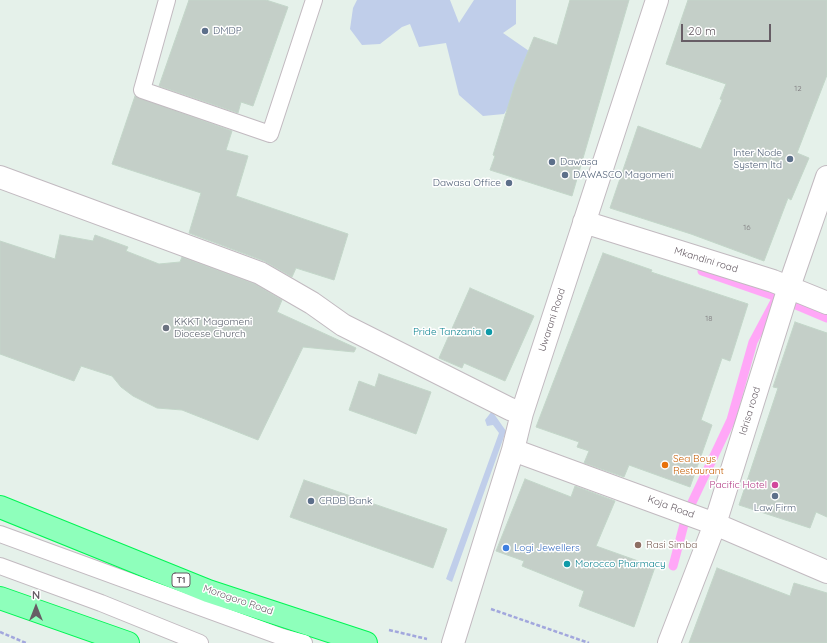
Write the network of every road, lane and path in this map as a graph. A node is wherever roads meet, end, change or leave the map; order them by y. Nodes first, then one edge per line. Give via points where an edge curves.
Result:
1 (167, 0) edge
2 (314, 0) edge
3 (657, 0) edge
4 (0, 177) edge
5 (827, 177) edge
6 (584, 222) junction
7 (789, 287) junction
8 (827, 303) edge
9 (522, 413) junction
10 (513, 450) junction
11 (0, 507) edge
12 (715, 524) junction
13 (0, 534) edge
14 (0, 566) edge
15 (827, 572) edge
16 (0, 598) edge
17 (466, 601) junction
18 (0, 632) edge
19 (26, 643) edge
20 (128, 643) edge
21 (200, 643) edge
22 (304, 643) edge
23 (366, 643) edge
24 (453, 643) edge
25 (588, 643) edge
26 (669, 643) edge

1 - 2 lane via 142,90 270,134
3 - 6 street, Uwarani Road
4 - 9 street via 260,273 312,303 343,325
5 - 7 street, Idrisa road
6 - 7 street, Mkandini road
6 - 9 street, Uwarani Road
7 - 8 street, Mkandini road
7 - 12 street, Idrisa road
9 - 10 street, Uwarani Road
10 - 12 street, Koja Road
10 - 17 street, Uwarani Road
11 - 23 highway, Morogoro Road / T1 via 208,591
12 - 15 street, Koja Road
12 - 26 street, Idrisa road
13 - 22 lane, Morogoro Road
14 - 21 lane
16 - 20 highway
17 - 24 street, Uwarani Road
17 - 25 path
18 - 19 path

